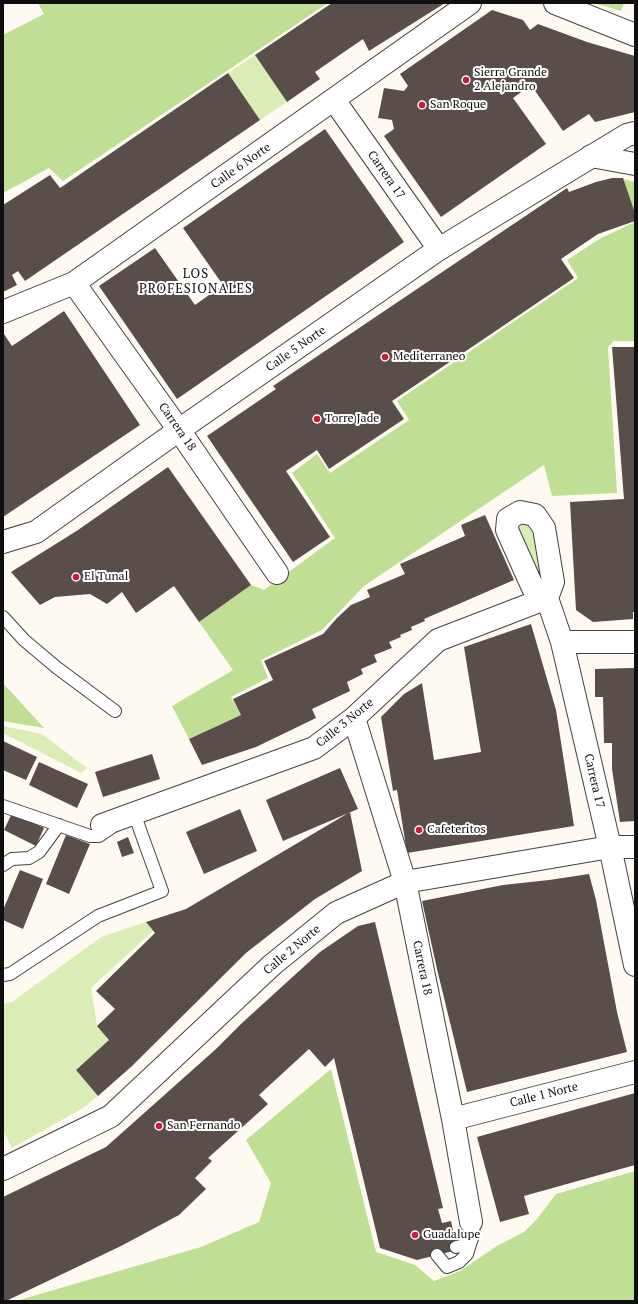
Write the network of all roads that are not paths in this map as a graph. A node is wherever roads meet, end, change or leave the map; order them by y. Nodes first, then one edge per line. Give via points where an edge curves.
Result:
1 (470, 3) edge
2 (555, 3) edge
3 (635, 35) edge
4 (334, 100) junction
5 (635, 133) edge
6 (591, 156) junction
7 (635, 164) edge
8 (439, 249) junction
9 (74, 283) junction
10 (3, 312) edge
11 (179, 430) junction
12 (3, 542) edge
13 (277, 573) dead end
14 (547, 598) joint
15 (3, 617) edge
16 (562, 642) junction
17 (635, 642) edge
18 (115, 711) dead end
19 (354, 718) junction
20 (3, 806) edge
21 (134, 813) junction
22 (59, 825) junction
23 (102, 825) dead end
24 (610, 847) junction
25 (635, 847) edge
26 (3, 865) edge
27 (405, 882) junction
28 (635, 965) edge
29 (3, 975) edge
30 (635, 1072) edge
31 (453, 1119) junction
32 (3, 1168) edge
33 (471, 1222) joint
34 (470, 1244) junction
35 (456, 1246) dead end
36 (437, 1255) dead end

1 - 4 street, Calle 6 Norte
2 - 3 street
4 - 8 street, Carrera 17
4 - 9 street, Calle 6 Norte
5 - 6 street, Calle 5 Norte
6 - 7 street
6 - 8 street, Calle 5 Norte
8 - 11 street, Calle 5 Norte
9 - 10 street, Calle 6 Norte
9 - 11 street, Carrera 18
11 - 12 street, Calle 5 Norte via 36,532
11 - 13 street, Carrera 18
14 - 16 street, Carrera 17
14 - 19 street, Calle 3 Norte via 438,640
15 - 18 lane via 24,640 50,662
16 - 17 street
16 - 24 street, Carrera 17
19 - 21 street, Calle 3 Norte via 314,748
19 - 27 street, Carrera 18
20 - 22 lane
21 - 22 lane via 99,836 90,836
21 - 23 street, Calle 3 Norte
21 - 29 lane via 162,892 98,916 10,974
22 - 26 lane via 39,852 29,858 12,860
24 - 25 street, Calle 2 Norte
24 - 27 street, Calle 2 Norte
24 - 28 street, Carrera 17
27 - 31 street, Carrera 18
27 - 32 street, Calle 2 Norte via 336,913 272,965 111,1116
30 - 31 street, Calle 1 Norte
31 - 33 street, Carrera 18
33 - 34 lane via 474,1234
34 - 35 lane
34 - 36 lane via 467,1254 459,1262 447,1267

